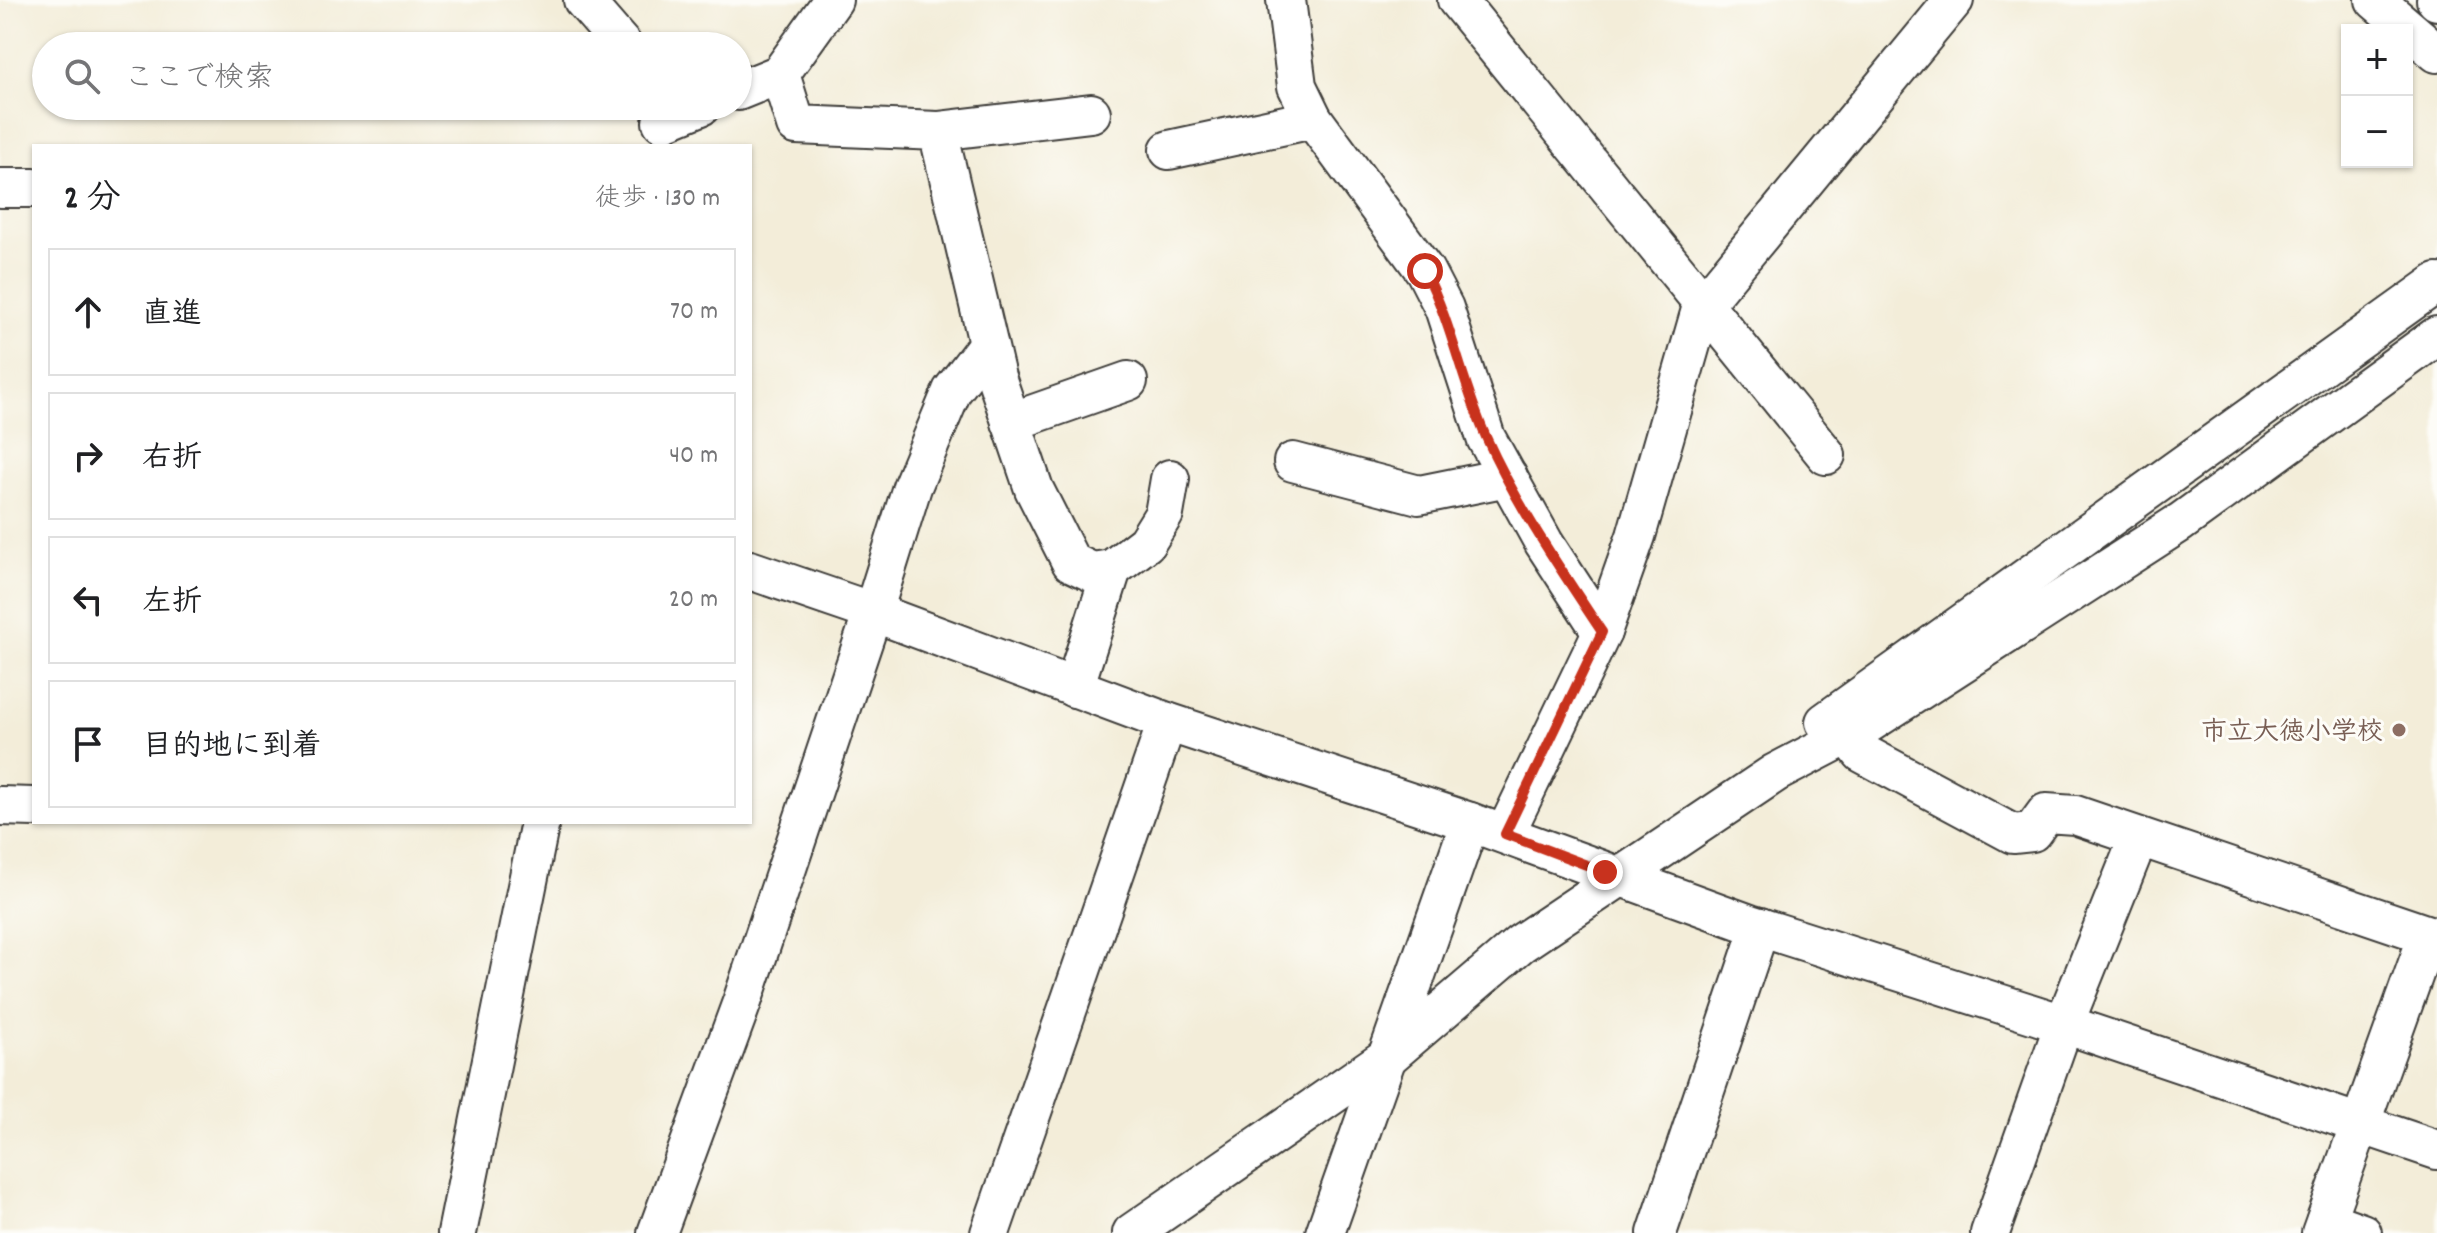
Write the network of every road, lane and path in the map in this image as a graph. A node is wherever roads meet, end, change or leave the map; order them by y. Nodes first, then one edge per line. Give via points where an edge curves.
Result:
1 (583, 0) edge
2 (833, 0) edge
3 (1286, 0) edge
4 (1457, 0) edge
5 (1954, 0) edge
6 (2375, 0) edge
7 (611, 32) edge
8 (2437, 53) edge
9 (780, 74) junction
10 (752, 85) edge
11 (1091, 113) dead end
12 (1313, 119) junction
13 (938, 131) junction
14 (1169, 150) dead end
15 (0, 188) edge
16 (32, 188) edge
17 (2437, 283) edge
18 (1702, 306) junction
19 (2437, 336) edge
20 (988, 344) junction
21 (1128, 381) dead end
22 (1011, 422) junction
23 (1826, 455) dead end
24 (1293, 462) dead end
25 (1508, 477) junction
26 (1170, 479) dead end
27 (1112, 569) junction
28 (752, 571) edge
29 (873, 612) junction
30 (1602, 632) junction
31 (1074, 688) junction
32 (1167, 722) junction
33 (1848, 735) junction
34 (0, 806) edge
35 (32, 807) edge
36 (540, 824) edge
37 (1488, 828) junction
38 (2139, 837) junction
39 (1612, 874) junction
40 (1760, 927) junction
41 (2432, 936) edge
42 (2064, 1024) junction
43 (1390, 1055) junction
44 (2360, 1125) junction
45 (2437, 1150) edge
46 (2324, 1226) edge
47 (457, 1233) edge
48 (657, 1233) edge
49 (990, 1233) edge
50 (1132, 1233) edge
51 (1325, 1233) edge
52 (1657, 1233) edge
53 (1990, 1233) edge
54 (2362, 1233) edge

1 - 7 street
2 - 9 street
3 - 12 street via 1297,86
4 - 18 street
5 - 18 street
6 - 8 street
9 - 10 street
9 - 13 street via 796,125
11 - 13 street
12 - 14 street
12 - 25 street via 1425,271 1444,308 1486,438
13 - 20 street
15 - 16 street
17 - 39 street
18 - 23 street
18 - 30 street via 1636,536
19 - 33 street via 2181,522
20 - 22 street
20 - 29 street via 952,391 912,487
21 - 22 street
22 - 27 street via 1034,489 1071,562 1092,572
24 - 25 street via 1419,495
25 - 30 street
26 - 27 street via 1164,514 1146,543
27 - 31 street
28 - 29 street
29 - 31 street
29 - 48 street via 742,1002
30 - 37 street
31 - 32 street
32 - 37 street
32 - 49 street
33 - 38 street via 1862,753 2013,834 2032,832 2046,813 2075,815
33 - 39 street via 1775,773
34 - 35 street
36 - 47 street
37 - 39 street
37 - 43 street
38 - 41 street
38 - 42 street
39 - 40 street
39 - 43 street
40 - 42 street
40 - 52 street
41 - 44 street
42 - 44 street
42 - 53 street
43 - 50 street
43 - 51 street
44 - 45 street
44 - 46 street
46 - 54 street

